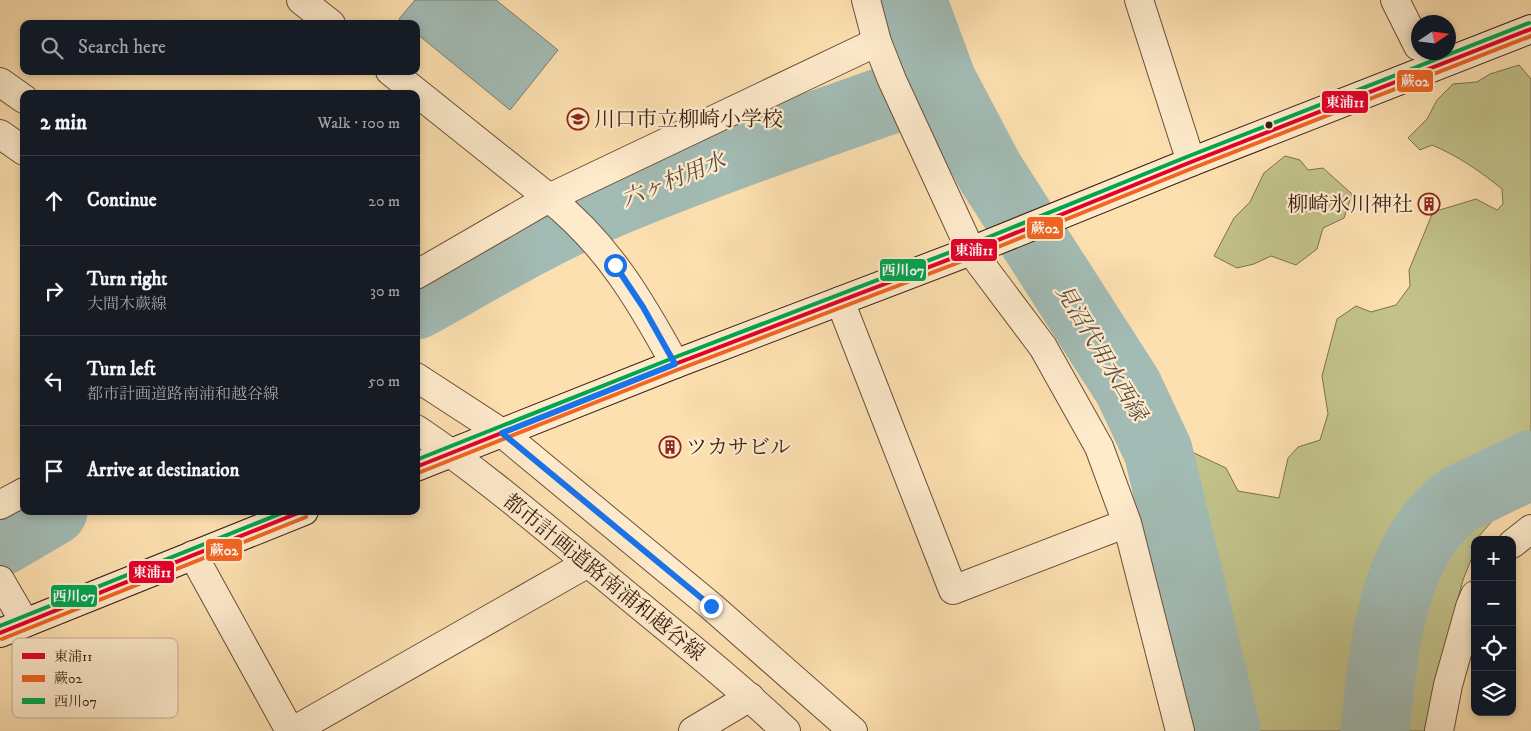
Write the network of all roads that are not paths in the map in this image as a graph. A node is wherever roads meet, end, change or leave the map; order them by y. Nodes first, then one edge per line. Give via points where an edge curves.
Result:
1 (301, 0) edge
2 (866, 0) edge
3 (1139, 0) edge
4 (1395, 0) edge
5 (326, 20) edge
6 (1531, 29) edge
7 (1411, 31) edge
8 (877, 42) junction
9 (1456, 48) edge
10 (1415, 60) edge
11 (395, 75) edge
12 (0, 82) edge
13 (414, 90) edge
14 (420, 95) edge
15 (20, 96) edge
16 (0, 134) edge
17 (20, 148) edge
18 (1191, 162) junction
19 (556, 204) junction
20 (971, 251) junction
21 (420, 273) edge
22 (840, 301) junction
23 (675, 364) junction
24 (420, 380) edge
25 (420, 432) edge
26 (502, 433) junction
27 (452, 453) junction
28 (420, 465) edge
29 (20, 494) edge
30 (0, 505) edge
31 (294, 515) edge
32 (1127, 523) junction
33 (1531, 529) edge
34 (1516, 541) edge
35 (193, 555) junction
36 (588, 563) junction
37 (0, 580) edge
38 (1471, 605) edge
39 (25, 622) junction
40 (0, 633) edge
41 (750, 697) junction
42 (292, 731) edge
43 (693, 731) edge
44 (786, 731) edge
45 (853, 731) edge
46 (1180, 731) edge
47 (1439, 731) edge

1 - 5 street
2 - 8 street
3 - 18 street
4 - 7 street
6 - 9 street
8 - 19 street
8 - 20 street
10 - 18 street
11 - 13 street
12 - 15 street
14 - 19 street
16 - 17 street
18 - 20 street
19 - 21 street
19 - 23 street via 615,265
20 - 22 street
20 - 32 street via 1043,346 1099,447
22 - 23 street
22 - 32 street via 953,590
23 - 26 street
24 - 26 street, 都市計画道路南浦和越谷線
25 - 27 street, 都市計画道路南浦和越谷線
26 - 27 street
26 - 45 street, 都市計画道路南浦和越谷線 via 711,606
27 - 28 street
27 - 36 street, 都市計画道路南浦和越谷線
29 - 30 street
31 - 35 street
32 - 46 street
33 - 34 street
35 - 39 street
35 - 42 street
36 - 41 street, 都市計画道路南浦和越谷線
36 - 42 street
37 - 39 street
38 - 47 street via 1448,685
39 - 40 street
41 - 43 street
41 - 44 street, 都市計画道路南浦和越谷線

